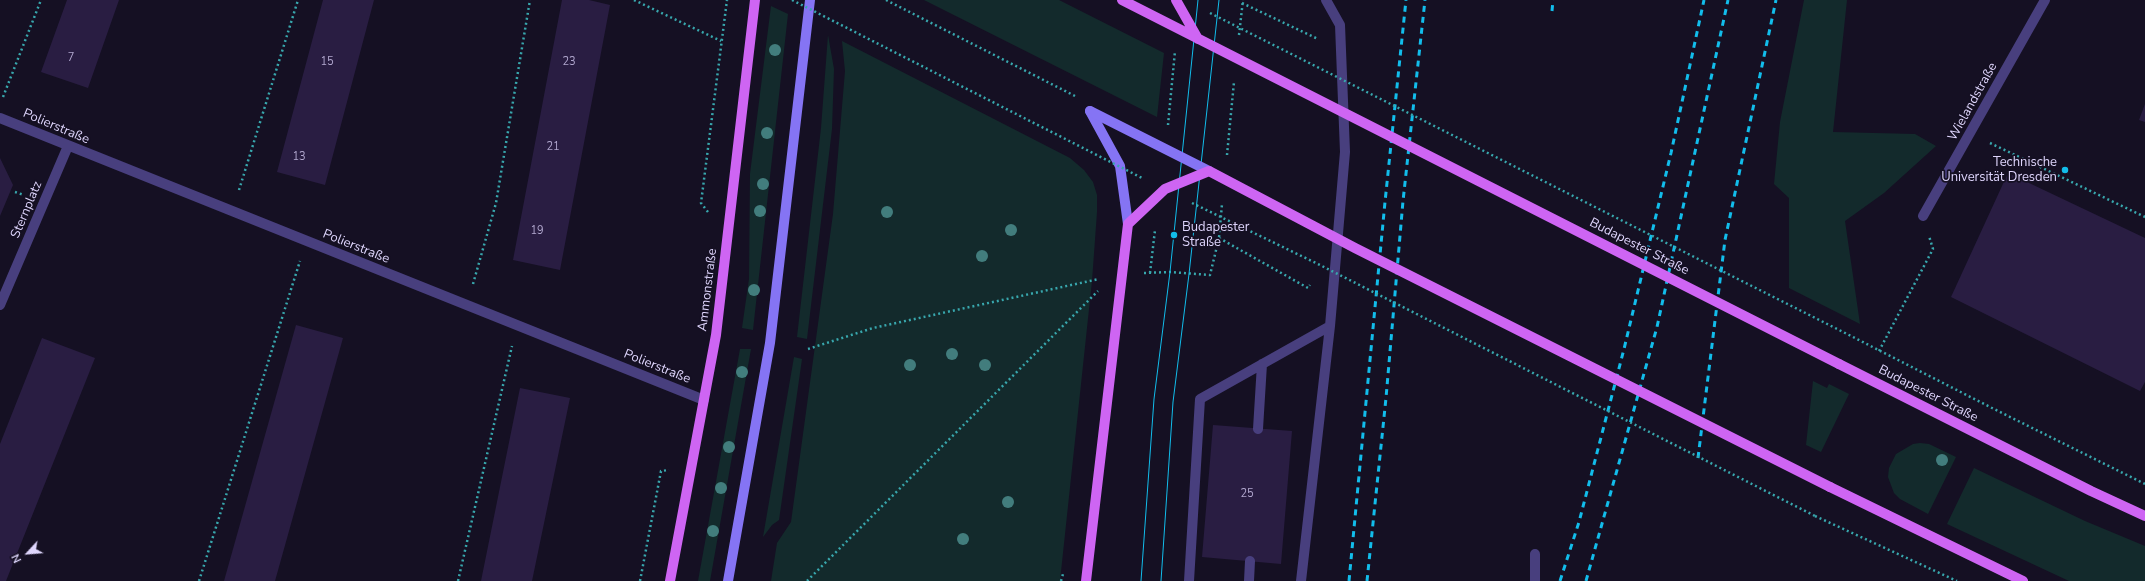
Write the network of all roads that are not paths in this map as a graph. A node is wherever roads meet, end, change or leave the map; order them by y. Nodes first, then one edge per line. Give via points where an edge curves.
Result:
1 (755, 0) edge
2 (810, 0) edge
3 (1122, 0) edge
4 (1176, 0) edge
5 (1326, 0) edge
6 (2045, 0) edge
7 (1198, 39) junction
8 (0, 118) edge
9 (68, 146) junction
10 (1209, 170) junction
11 (1923, 216) road end
12 (1128, 224) junction
13 (0, 305) edge
14 (1330, 326) junction
15 (1262, 364) junction
16 (704, 400) junction
17 (1258, 428) dead end
18 (2145, 516) edge
19 (1535, 554) dead end
20 (1250, 561) dead end
21 (670, 581) edge
22 (728, 581) edge
23 (1086, 581) edge
24 (1189, 581) edge
25 (1249, 581) edge
26 (1301, 581) edge
27 (1535, 581) edge
28 (2023, 581) edge

1 - 16 main road, Ammonstraße via 716,335
2 - 22 main road via 770,344
3 - 7 main road, Budapester Straße, bridge
4 - 7 main road, bridge
5 - 14 street via 1340,25 1345,152
6 - 11 street, Wielandstraße
7 - 18 main road, Budapester Straße, bridge
8 - 9 street, Polierstraße
9 - 13 street, Sternplatz
9 - 16 street, Polierstraße
10 - 12 main road, bridge via 1165,189
10 - 12 main road, bridge via 1090,111 1120,166
10 - 28 main road, bridge via 1362,251 1830,487
12 - 23 main road, bridge
14 - 15 street
14 - 26 street
15 - 17 street
15 - 24 street via 1200,399
16 - 21 main road, Ammonstraße
19 - 27 street
20 - 25 street

